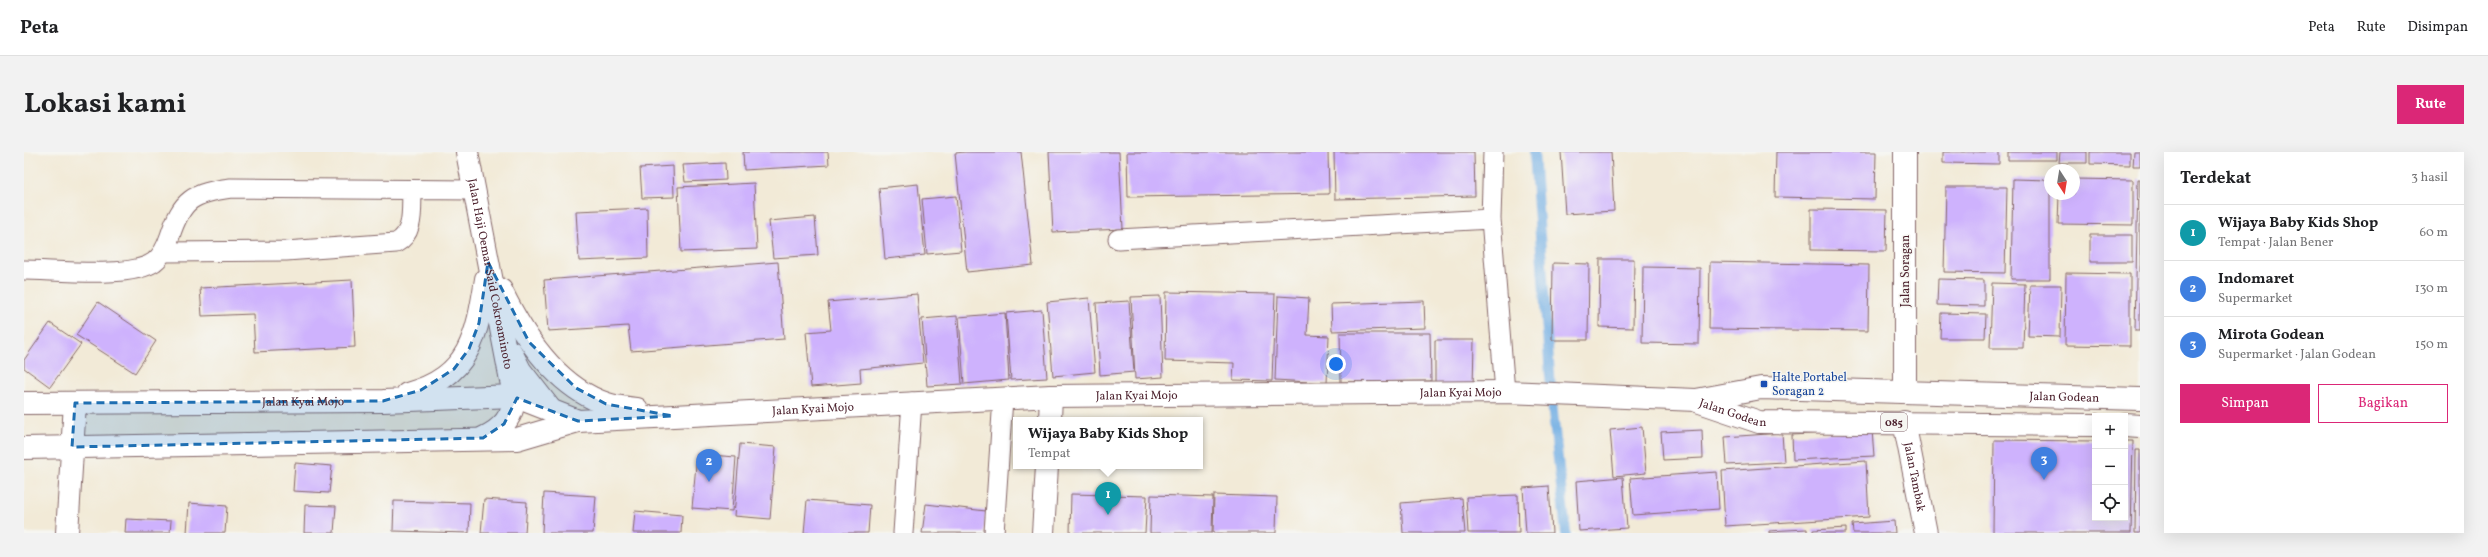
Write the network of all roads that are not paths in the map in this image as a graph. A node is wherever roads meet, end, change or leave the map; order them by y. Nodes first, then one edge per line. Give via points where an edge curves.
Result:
1 (467, 152) edge
2 (1494, 152) edge
3 (1905, 152) edge
4 (475, 190) junction
5 (412, 191) junction
6 (1491, 219) junction
7 (1118, 239) dead end
8 (163, 252) junction
9 (488, 262) junction
10 (24, 270) edge
11 (501, 331) junction
12 (1905, 391) junction
13 (1513, 393) junction
14 (514, 396) junction
15 (1051, 396) junction
16 (1003, 398) junction
17 (2140, 399) edge
18 (384, 400) junction
19 (1696, 400) junction
20 (912, 402) junction
21 (24, 403) edge
22 (75, 404) junction
23 (673, 416) junction
24 (1050, 417) edge
25 (567, 419) junction
26 (1904, 422) junction
27 (2092, 425) edge
28 (2128, 425) edge
29 (2140, 426) edge
30 (483, 438) junction
31 (72, 447) junction
32 (24, 448) edge
33 (1047, 469) edge
34 (67, 533) edge
35 (903, 533) edge
36 (994, 533) edge
37 (1043, 533) edge
38 (1926, 533) edge

1 - 4 main road, Jalan Haji Oemar Said Cokroaminoto
2 - 6 lane
3 - 12 main road, Jalan Soragan
4 - 5 lane
4 - 9 main road, Jalan Haji Oemar Said Cokroaminoto
5 - 8 lane via 231,188 213,190 197,195 184,204
5 - 8 lane via 410,226 407,234 396,243 286,250
6 - 7 lane
6 - 13 lane
8 - 10 lane via 154,262 123,272
9 - 11 main road, Jalan Haji Oemar Said Cokroaminoto
9 - 18 main road via 479,323 469,349 454,369 439,381 421,390
9 - 23 main road via 514,317 530,342 551,367 576,388 606,404
11 - 14 main road, Jalan Haji Oemar Said Cokroaminoto
11 - 25 main road via 520,370
12 - 17 main road, Jalan Godean
12 - 19 main road, Jalan Godean via 1761,388
13 - 15 main road, Jalan Kyai Mojo
13 - 19 main road, Jalan Kyai Mojo / 085
14 - 18 main road, Jalan Kyai Mojo
14 - 25 main road, Jalan Kyai Mojo
14 - 30 main road via 510,416 498,430
15 - 16 main road, Jalan Kyai Mojo
15 - 24 main road
16 - 20 main road, Jalan Kyai Mojo
16 - 36 lane
18 - 22 main road, Jalan Kyai Mojo
19 - 26 main road, Jalan Godean / 085 via 1759,422
20 - 23 main road, Jalan Kyai Mojo
20 - 35 lane
21 - 22 main road, Jalan Kyai Mojo
22 - 31 main road
23 - 25 main road, Jalan Kyai Mojo
25 - 30 main road, Jalan Kyai Mojo via 517,439
26 - 27 main road, Jalan Godean / 085
26 - 38 main road, Jalan Tambak
28 - 29 main road
30 - 31 main road, Jalan Kyai Mojo
31 - 32 main road, Jalan Kyai Mojo
31 - 34 main road
33 - 37 main road

